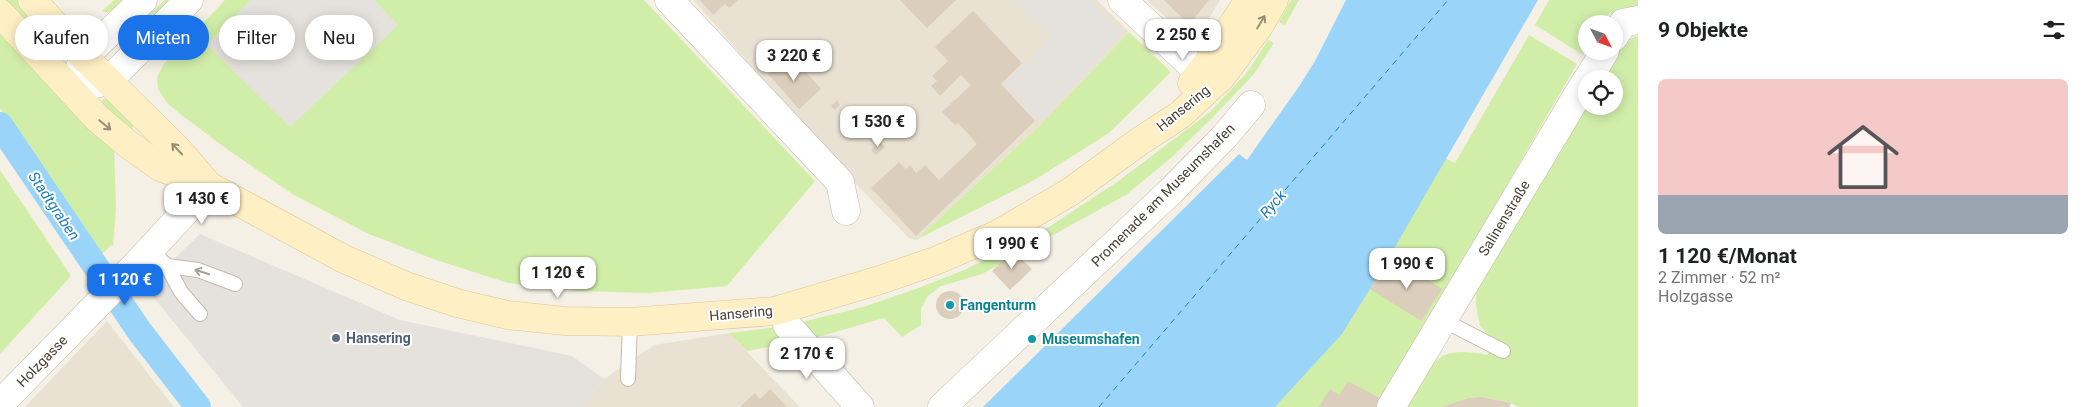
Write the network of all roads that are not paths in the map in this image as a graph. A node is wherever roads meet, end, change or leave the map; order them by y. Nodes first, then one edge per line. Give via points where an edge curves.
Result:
1 (32, 0) edge
2 (142, 0) edge
3 (189, 0) edge
4 (669, 0) edge
5 (1122, 0) edge
6 (1249, 0) edge
7 (1274, 0) edge
8 (0, 13) edge
9 (46, 15) edge
10 (1638, 20) edge
11 (1623, 23) edge
12 (108, 33) edge
13 (83, 60) edge
14 (87, 60) edge
15 (1200, 74) junction
16 (108, 81) junction
17 (71, 90) junction
18 (1578, 95) edge
19 (1251, 105) dead end
20 (1140, 140) junction
21 (209, 186) junction
22 (846, 211) dead end
23 (150, 261) junction
24 (235, 284) dead end
25 (200, 314) dead end
26 (1443, 320) junction
27 (630, 322) junction
28 (787, 325) dead end
29 (1503, 351) dead end
30 (628, 379) dead end
31 (0, 404) edge
32 (860, 407) edge
33 (942, 407) edge
34 (1391, 407) edge

1 - 9 main road, Hansering
2 - 12 street
3 - 16 street
4 - 22 street via 840,182
5 - 15 street
6 - 15 main road, Hansering
20 -> 7 main road, Hansering via 1180,115 1222,76
8 - 17 main road, Hansering
10 - 11 street
13 - 17 street
14 - 16 main road, Hansering
15 - 20 main road, Hansering
16 - 17 street
21 -> 16 main road, Hansering via 177,149
17 -> 21 main road, Hansering via 97,118 160,168
18 - 26 street, Salinenstraße
19 - 33 street, Promenade am Museumshafen via 1171,191
20 - 27 main road, Hansering via 1070,192 998,234 935,261 775,311
21 - 23 street, Holzgasse
21 - 27 main road, Hansering via 344,259 457,304 508,315 565,321
24 -> 23 lane via 198,270
23 - 25 lane
23 - 31 street, Holzgasse via 86,316
26 - 29 lane
26 - 34 street, Salinenstraße
27 - 30 lane
28 - 32 street

